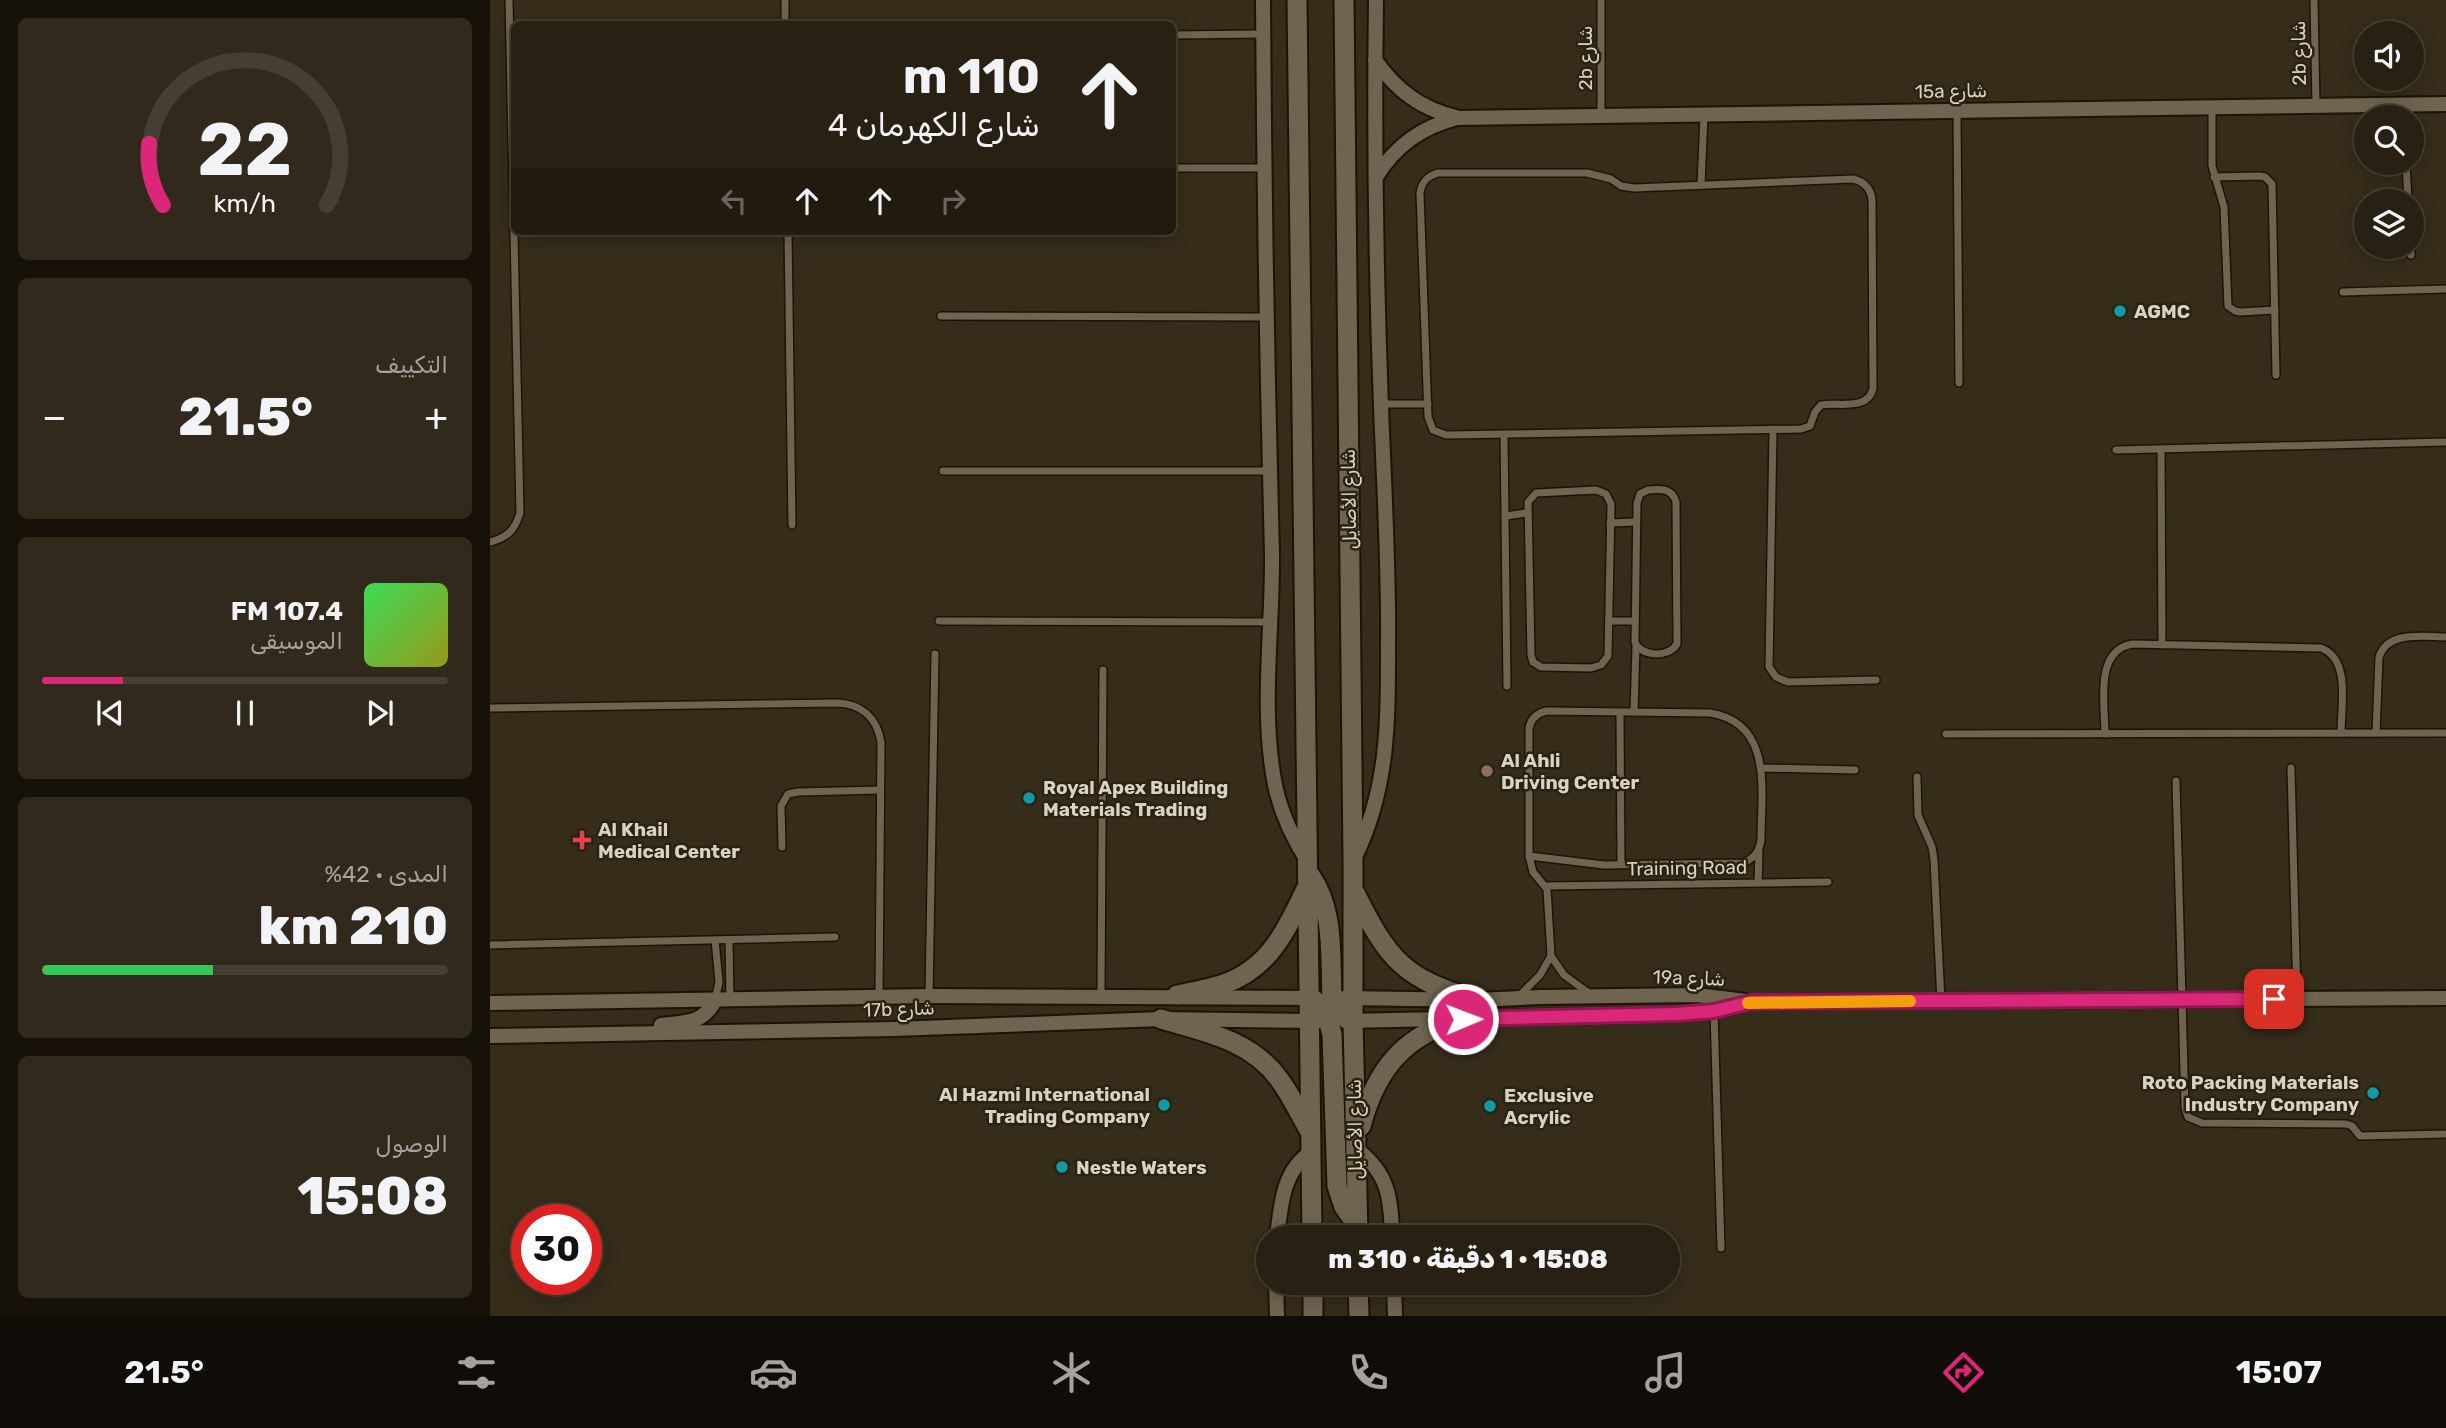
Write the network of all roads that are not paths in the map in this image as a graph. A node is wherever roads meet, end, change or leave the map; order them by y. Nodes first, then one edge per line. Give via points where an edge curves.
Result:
1 (509, 0) edge
2 (785, 0) edge
3 (1263, 0) edge
4 (1297, 0) edge
5 (1343, 0) edge
6 (1376, 0) edge
7 (1601, 0) edge
8 (2314, 0) edge
9 (785, 21) edge
10 (1263, 34) junction
11 (1176, 35) edge
12 (1376, 60) junction
13 (511, 93) edge
14 (2446, 104) edge
15 (2316, 105) junction
16 (2212, 107) junction
17 (2354, 108) edge
18 (2424, 108) edge
19 (1957, 110) junction
20 (1704, 114) junction
21 (1601, 116) junction
22 (1458, 118) junction
23 (1176, 168) edge
24 (1264, 168) junction
25 (1376, 177) junction
26 (2214, 177) junction
27 (1702, 186) junction
28 (514, 235) edge
29 (788, 235) edge
30 (2446, 289) edge
31 (2343, 292) dead end
32 (2275, 310) junction
33 (941, 316) dead end
34 (1267, 317) junction
35 (2276, 375) dead end
36 (1959, 383) dead end
37 (1381, 404) junction
38 (1427, 404) junction
39 (1773, 430) junction
40 (1504, 434) junction
41 (2446, 442) edge
42 (2161, 449) junction
43 (2116, 450) dead end
44 (943, 471) dead end
45 (1268, 471) junction
46 (1527, 513) junction
47 (1505, 516) junction
48 (1636, 522) junction
49 (1610, 523) junction
50 (792, 525) dead end
51 (490, 542) edge
52 (939, 621) dead end
53 (1610, 621) junction
54 (1635, 621) junction
55 (1269, 622) junction
56 (2446, 637) edge
57 (2162, 645) junction
58 (1636, 646) junction
59 (934, 654) dead end
60 (1103, 670) dead end
61 (1876, 680) dead end
62 (1507, 687) dead end
63 (490, 708) edge
64 (1620, 712) junction
65 (1633, 712) junction
66 (2341, 733) junction
67 (2376, 733) junction
68 (2446, 733) edge
69 (1946, 734) dead end
70 (2105, 734) junction
71 (1761, 768) junction
72 (2291, 768) dead end
73 (1855, 770) dead end
74 (1917, 777) dead end
75 (2176, 781) dead end
76 (880, 790) junction
77 (782, 847) dead end
78 (1759, 850) junction
79 (1529, 856) junction
80 (1353, 861) junction
81 (1620, 864) junction
82 (1309, 873) junction
83 (1828, 882) dead end
84 (1758, 883) junction
85 (1546, 886) junction
86 (1353, 890) junction
87 (835, 937) dead end
88 (715, 940) junction
89 (729, 940) junction
90 (490, 945) edge
91 (1551, 956) junction
92 (1101, 995) junction
93 (1177, 995) junction
94 (879, 996) junction
95 (929, 996) junction
96 (1593, 996) junction
97 (1310, 998) junction
98 (1332, 998) junction
99 (1353, 998) junction
100 (1516, 998) junction
101 (2446, 998) edge
102 (722, 999) junction
103 (2297, 999) junction
104 (1476, 1000) junction
105 (2182, 1000) junction
106 (1941, 1001) junction
107 (1751, 1002) junction
108 (490, 1003) edge
109 (1714, 1011) junction
110 (1161, 1019) junction
111 (1463, 1019) junction
112 (1320, 1021) junction
113 (1353, 1021) junction
114 (591, 1034) junction
115 (490, 1036) edge
116 (2446, 1134) edge
117 (1311, 1142) junction
118 (1356, 1146) junction
119 (1279, 1225) edge
120 (1312, 1225) edge
121 (1354, 1225) edge
122 (1357, 1225) edge
123 (1392, 1225) edge
124 (1721, 1248) dead end
125 (1276, 1295) edge
126 (1313, 1295) edge
127 (1359, 1295) edge
128 (1394, 1295) edge
129 (1277, 1316) edge
130 (1313, 1316) edge
131 (1359, 1316) edge
132 (1395, 1316) edge

1 - 13 lane
2 - 9 lane
3 - 10 street
4 - 82 main road
5 - 80 main road, شارع الأصايل
6 - 12 street
7 - 21 lane, 2b شارع
8 - 15 lane, 2b شارع
10 - 11 lane
10 - 24 street
12 - 22 street, 15a شارع via 1393,83 1416,102
12 - 25 street
14 - 18 street, 15a شارع
15 - 16 street, 15a شارع
15 - 17 street, 15a شارع
16 - 19 street, 15a شارع
16 - 26 lane
19 - 20 street, 15a شارع
19 - 36 lane
20 - 21 street, 15a شارع
20 - 27 lane
21 - 22 street, 15a شارع
22 - 25 street, 15a شارع via 1410,138
23 - 24 lane
24 - 34 street
25 - 37 street
26 - 32 lane via 2224,207 2228,306 2235,312
26 - 32 lane via 2260,176 2272,184
27 - 38 lane via 1621,187 1611,179 1587,173 1438,173 1427,178 1420,193
27 - 39 lane via 1853,179 1871,194 1872,394 1862,403 1821,405 1806,429
28 - 51 lane via 520,513 507,535
29 - 50 lane
30 - 31 lane
32 - 35 lane
33 - 34 lane
34 - 45 street
37 - 38 lane
37 - 80 street via 1389,617 1384,761 1374,813
38 - 40 lane via 1430,426 1441,434
39 - 40 lane
39 - 61 lane via 1769,667 1776,677 1788,681
40 - 47 lane
41 - 42 lane
42 - 43 lane
42 - 57 lane
44 - 45 lane
45 - 55 street
46 - 47 lane
46 - 49 lane via 1536,493 1595,490 1610,500
46 - 53 lane via 1533,662 1541,667 1601,665 1610,650
47 - 62 lane
48 - 49 lane
48 - 54 lane
48 - 58 lane via 1637,498 1643,491 1667,489 1675,497 1677,644 1666,653 1644,652
49 - 53 lane
52 - 55 lane
53 - 54 lane
54 - 58 lane
55 - 82 street via 1275,783 1281,812
56 - 67 lane via 2400,638 2384,646 2379,657
57 - 66 lane via 2327,650 2337,658 2341,671
57 - 70 lane via 2124,645 2107,660
58 - 65 lane
59 - 95 lane
60 - 92 lane
63 - 76 lane via 846,704 870,717 879,733
64 - 65 lane
64 - 79 lane via 1547,711 1533,718 1529,728
64 - 81 lane
65 - 71 lane via 1723,715 1748,733
66 - 67 lane
66 - 70 lane
67 - 68 lane
69 - 70 lane
71 - 73 lane
71 - 78 lane
72 - 103 lane
74 - 106 lane via 1918,815 1934,860
75 - 105 lane
76 - 77 lane via 788,794 781,806
76 - 94 lane
78 - 81 lane via 1745,863
78 - 84 lane
79 - 81 lane
79 - 85 lane via 1533,872
80 - 86 main road, شارع الأصايل
82 - 93 main road via 1290,924 1267,957 1223,985
82 - 97 main road
82 - 98 main road via 1326,909
83 - 84 lane, Training Road
84 - 85 lane, Training Road
85 - 91 lane
86 - 99 main road, شارع الأصايل
86 - 104 main road via 1376,934 1401,965 1429,984
87 - 89 lane
88 - 89 lane
88 - 90 lane
88 - 102 lane
89 - 102 lane
91 - 96 lane via 1564,975
91 - 100 lane via 1533,984
92 - 93 street, 17b شارع
92 - 95 street, 17b شارع
93 - 97 street, 17b شارع
94 - 95 street, 17b شارع
94 - 102 street, 17b شارع
96 - 100 street, 19a شارع
96 - 107 street, 19a شارع via 1697,995
97 - 98 street, 19a شارع
97 - 112 main road
98 - 99 street, 19a شارع
98 - 113 main road via 1341,1014
99 - 104 street, 19a شارع
99 - 113 main road, شارع الأصايل
100 - 104 street, 19a شارع
101 - 103 street
102 - 108 street, 17b شارع
102 - 114 street via 694,1020
103 - 105 street
105 - 106 street
105 - 116 lane via 2185,1108 2192,1120 2346,1124 2360,1136
106 - 107 street
107 - 109 street, 19a شارع
109 - 111 street, 19a شارع
109 - 124 lane
110 - 112 street, 17b شارع
110 - 114 street, 17b شارع
110 - 117 main road via 1227,1039 1252,1052 1279,1078
111 - 113 street, 19a شارع
111 - 118 main road via 1422,1035 1398,1054 1370,1096
112 - 113 street, 19a شارع
112 - 117 main road
112 - 121 main road via 1334,1046 1337,1186
113 - 118 main road, شارع الأصايل
114 - 115 street, 17b شارع
117 - 119 street via 1289,1175
117 - 120 main road
118 - 122 main road, شارع الأصايل
118 - 123 street via 1384,1181
125 - 129 street
126 - 130 main road
127 - 131 main road
128 - 132 street

